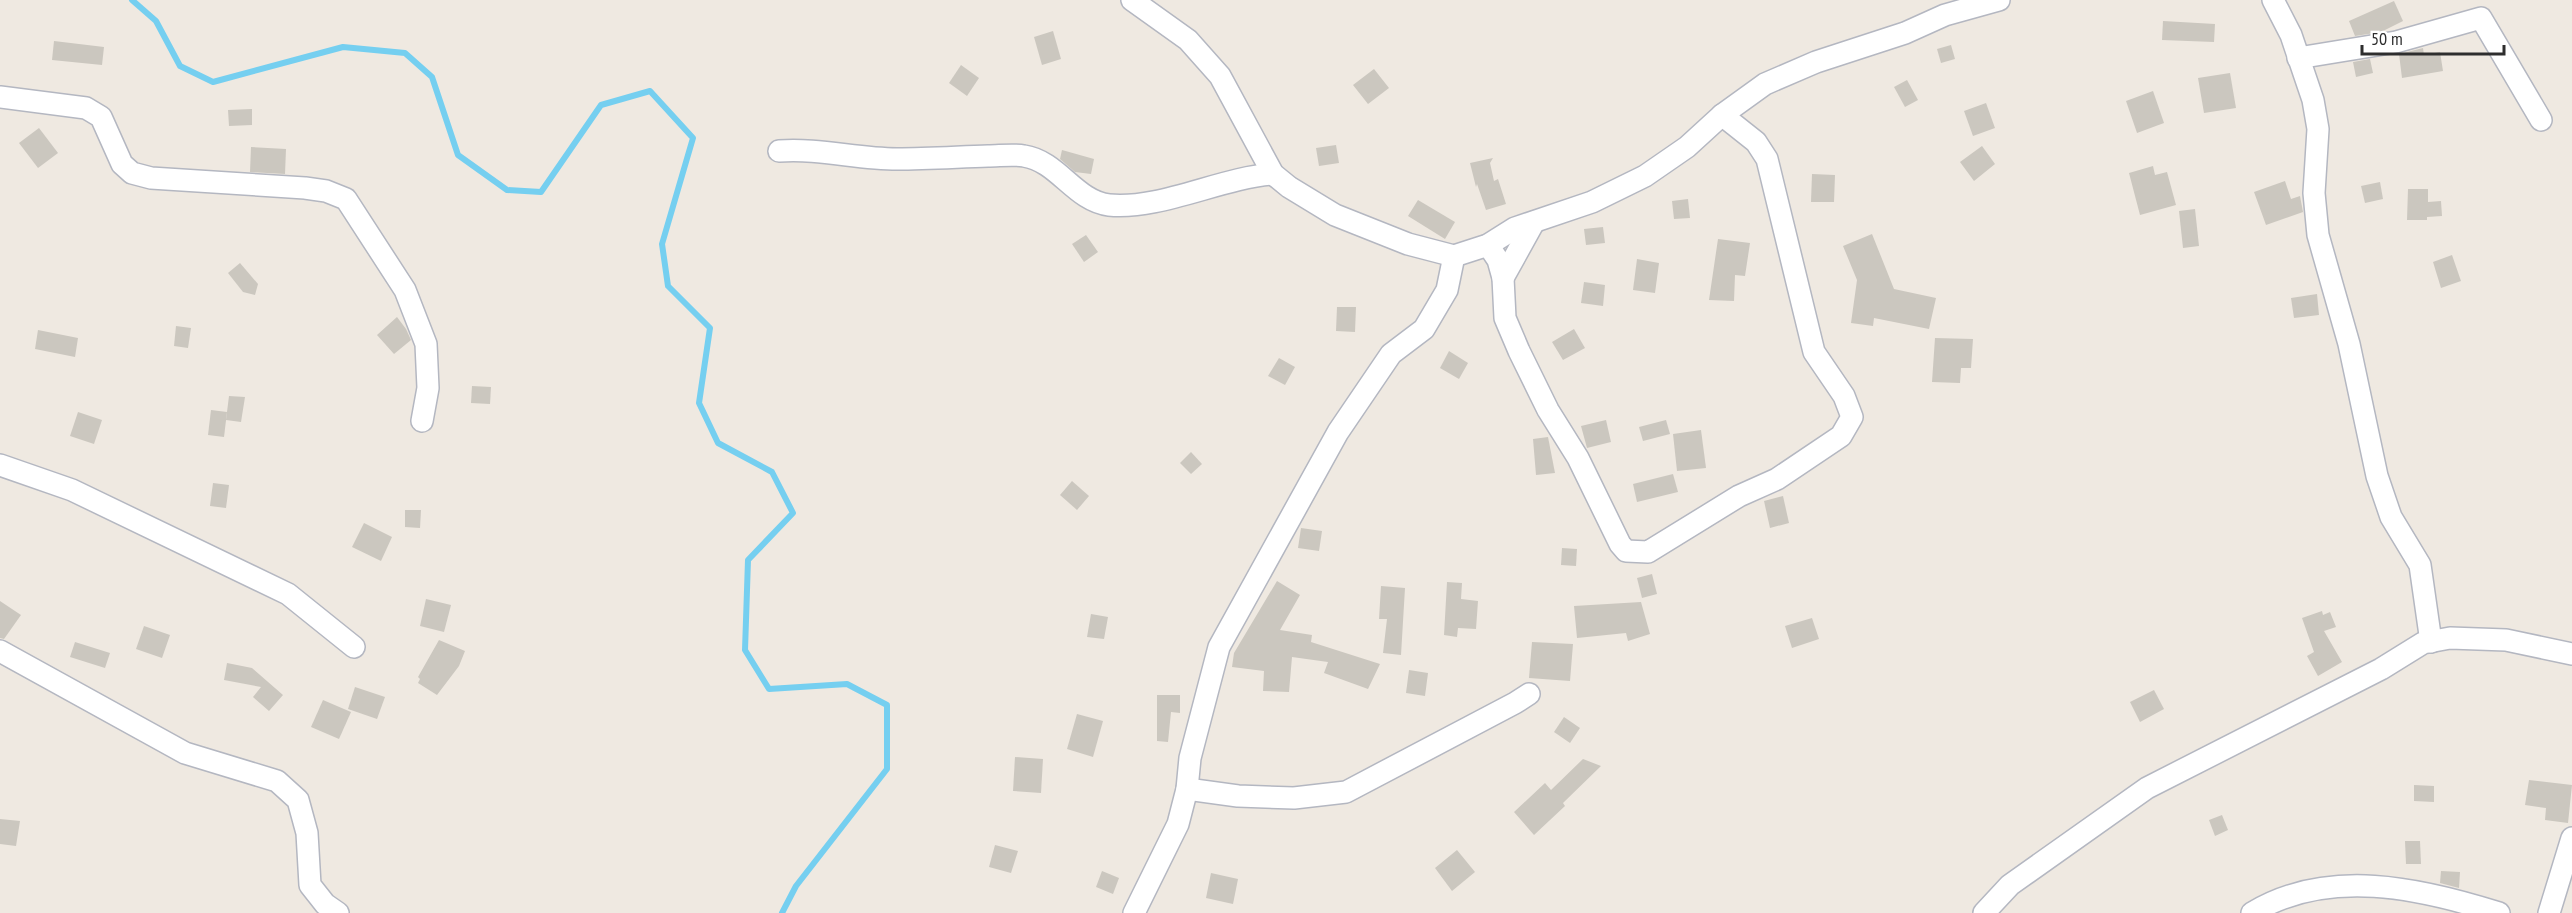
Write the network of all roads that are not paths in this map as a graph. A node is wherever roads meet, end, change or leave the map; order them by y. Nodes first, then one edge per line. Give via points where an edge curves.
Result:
1 (1132, 0) edge
2 (1999, 0) edge
3 (2273, 0) edge
4 (1941, 8) edge
5 (2298, 58) junction
6 (0, 97) edge
7 (1722, 115) junction
8 (2541, 120) dead end
9 (779, 151) dead end
10 (1273, 174) junction
11 (1533, 222) junction
12 (1488, 245) junction
13 (1454, 256) junction
14 (1503, 278) junction
15 (422, 421) dead end
16 (0, 465) edge
17 (2431, 642) junction
18 (354, 647) dead end
19 (0, 651) edge
20 (2572, 654) edge
21 (1529, 694) dead end
22 (1187, 789) junction
23 (2572, 838) edge
24 (338, 913) edge
25 (1134, 913) edge
26 (1984, 913) edge
27 (2252, 913) edge
28 (2499, 913) edge
29 (2548, 913) edge

1 - 10 street via 1188,39 1220,76
2 - 4 street
3 - 5 street
4 - 7 street via 1905,33 1816,62 1765,84
5 - 8 street via 2396,42 2481,18
5 - 17 street via 2313,100 2318,129 2314,193 2318,235 2349,344 2377,476 2391,518 2420,565
6 - 15 street via 86,108 101,117 122,164 132,173 151,178 305,188 346,199 405,290 426,344 428,388
7 - 11 street via 1687,147 1645,176 1592,202
7 - 14 street via 1756,142 1767,159 1814,352 1844,396 1852,417 1841,436 1777,479 1739,496 1648,552 1626,551 1519,351 1505,318
9 - 10 street via 809,149 896,159 1023,155 1044,162 1081,193 1107,205 1161,200 1245,176
10 - 13 street via 1335,215 1408,244
11 - 12 street
11 - 14 street
12 - 13 street
12 - 14 street
13 - 22 street via 1447,290 1430,320 1391,354 1338,432 1219,646 1190,758
16 - 18 street via 72,490 288,594
17 - 20 street via 2450,638 2506,640
17 - 26 street via 2147,788 2010,885
19 - 24 street via 185,753 277,781 298,800 307,833 310,885 324,904
21 - 22 street via 1346,792 1294,798
22 - 25 street via 1178,825
23 - 29 street
27 - 28 street via 2298,892 2378,886 2419,890

